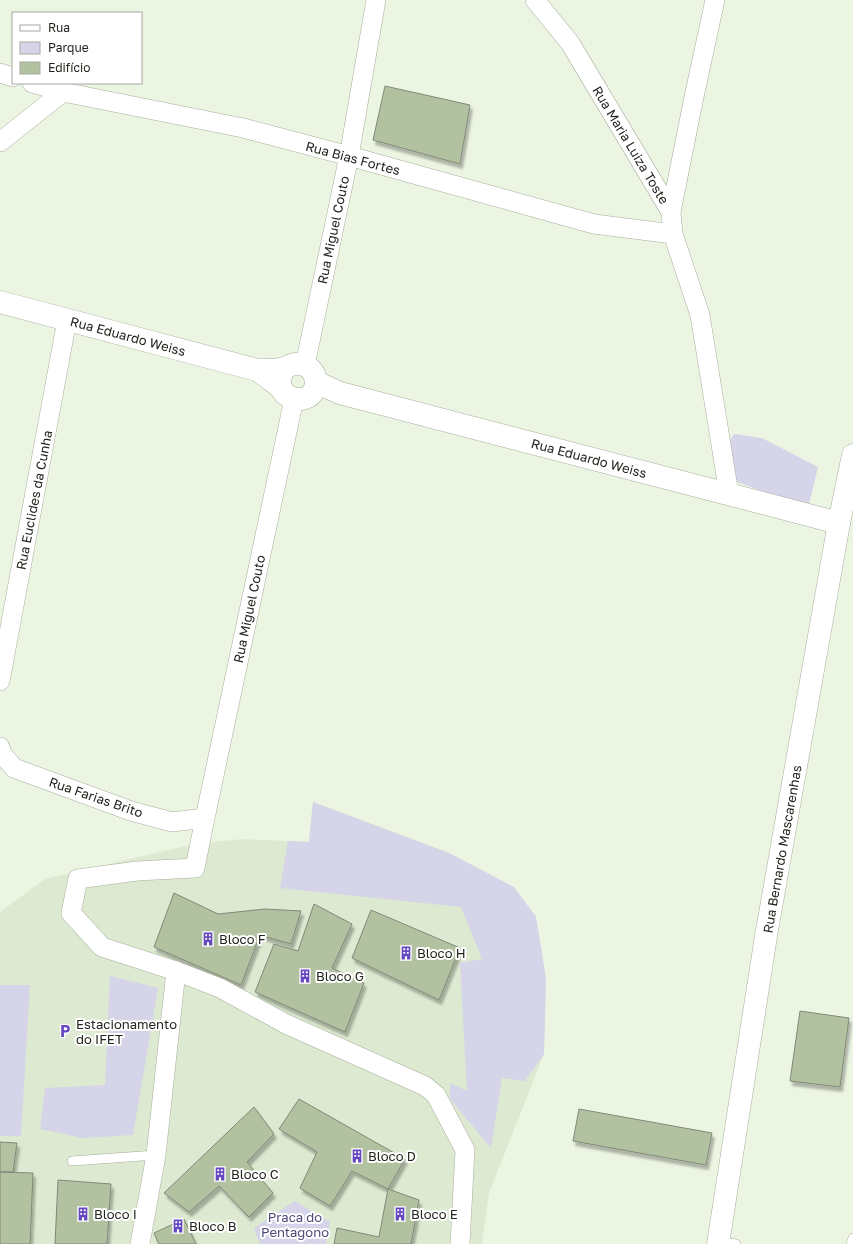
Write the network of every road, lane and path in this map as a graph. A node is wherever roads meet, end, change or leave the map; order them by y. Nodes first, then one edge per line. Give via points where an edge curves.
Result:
1 (376, 0) edge
2 (535, 0) edge
3 (715, 0) edge
4 (0, 73) edge
5 (12, 77) edge
6 (35, 84) edge
7 (63, 92) junction
8 (0, 142) edge
9 (349, 156) junction
10 (671, 212) junction
11 (673, 234) junction
12 (0, 302) edge
13 (67, 320) junction
14 (298, 383) junction
15 (853, 455) edge
16 (729, 494) junction
17 (839, 523) junction
18 (0, 680) edge
19 (0, 747) edge
20 (205, 818) junction
21 (176, 971) junction
22 (156, 1155) junction
23 (72, 1161) dead end
24 (853, 1238) edge
25 (724, 1243) edge
26 (140, 1244) edge
27 (460, 1244) edge
28 (851, 1244) edge

1 - 9 street, Rua Miguel Couto
2 - 10 street, Rua Maria Luiza Toste via 570,43
3 - 10 street
4 - 5 street
6 - 7 street, Rua Bias Fortes
7 - 8 street
7 - 9 street, Rua Bias Fortes via 243,128
9 - 11 street, Rua Bias Fortes via 594,224
9 - 14 street, Rua Miguel Couto
10 - 11 street, Rua Maria Luiza Toste
11 - 16 street, Rua Maria Luiza Toste via 700,316
12 - 13 street, Rua Eduardo Weiss
13 - 14 street, Rua Eduardo Weiss
13 - 18 street, Rua Euclides da Cunha
14 - 16 street, Rua Eduardo Weiss
14 - 20 street, Rua Miguel Couto
15 - 17 street, Rua Bernardo Mascarenhas
16 - 17 street, Rua Eduardo Weiss
17 - 25 street, Rua Bernardo Mascarenhas via 764,949
19 - 20 street, Rua Farias Brito via 2,754 14,768 131,811 172,822
20 - 21 street, Rua Miguel Couto via 195,868 137,871 78,879 72,906 71,914 102,947
21 - 22 street
21 - 27 street via 220,988 286,1024 425,1086 436,1095 465,1150
22 - 23 lane
22 - 26 street
24 - 28 lane

